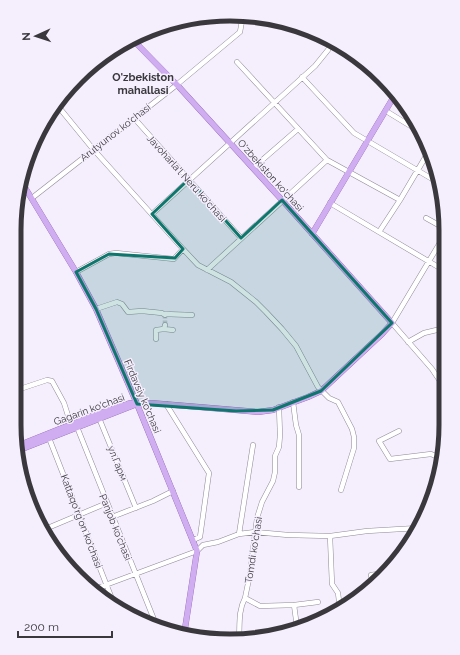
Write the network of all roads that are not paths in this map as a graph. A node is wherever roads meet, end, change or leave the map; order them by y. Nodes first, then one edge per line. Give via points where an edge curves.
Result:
1 (242, 21) edge
2 (137, 44) edge
3 (330, 47) edge
4 (236, 62) dead end
5 (302, 77) junction
6 (177, 85) junction
7 (393, 99) edge
8 (274, 102) junction
9 (60, 109) edge
10 (386, 111) junction
11 (134, 118) junction
12 (411, 125) edge
13 (298, 129) junction
14 (367, 142) junction
15 (230, 143) junction
16 (93, 149) junction
17 (426, 157) edge
18 (327, 160) junction
19 (253, 168) junction
20 (418, 170) junction
21 (349, 172) junction
22 (189, 179) junction
23 (433, 180) edge
24 (25, 188) edge
25 (32, 198) junction
26 (282, 200) junction
27 (400, 200) junction
28 (330, 203) junction
29 (152, 214) junction
30 (426, 218) dead end
31 (439, 225) edge
32 (379, 232) junction
33 (312, 234) junction
34 (241, 238) junction
35 (439, 245) edge
36 (184, 249) junction
37 (429, 262) junction
38 (439, 269) edge
39 (207, 270) junction
40 (76, 272) junction
41 (96, 309) junction
42 (192, 315) dead end
43 (392, 323) junction
44 (439, 329) edge
45 (173, 330) dead end
46 (156, 339) dead end
47 (408, 342) junction
48 (439, 380) edge
49 (21, 389) edge
50 (321, 391) junction
51 (293, 402) junction
52 (137, 404) junction
53 (166, 404) junction
54 (279, 408) junction
55 (99, 418) junction
56 (74, 426) junction
57 (399, 431) dead end
58 (49, 438) junction
59 (22, 444) edge
60 (253, 445) dead end
61 (23, 449) edge
62 (436, 456) edge
63 (299, 487) dead end
64 (341, 490) dead end
65 (173, 491) junction
66 (107, 503) junction
67 (136, 508) junction
68 (80, 515) junction
69 (112, 517) junction
70 (48, 527) edge
71 (411, 530) edge
72 (255, 532) junction
73 (239, 534) junction
74 (330, 536) junction
75 (193, 540) junction
76 (197, 551) junction
77 (135, 573) junction
78 (106, 585) junction
79 (99, 588) edge
80 (111, 597) edge
81 (245, 598) junction
82 (318, 602) dead end
83 (339, 603) edge
84 (294, 605) junction
85 (154, 620) edge
86 (296, 623) edge
87 (185, 629) edge
88 (239, 634) edge

1 - 6 street, Arutyunov ko'chasi via 240,32
2 - 6 main road, O'zbekiston ko'chasi
3 - 5 street
4 - 8 street
5 - 8 street
5 - 14 street via 354,134
6 - 11 street, Arutyunov ko'chasi
6 - 15 main road, O'zbekiston ko'chasi
7 - 10 main road
8 - 13 street
8 - 15 street
9 - 16 street
10 - 12 street
10 - 14 main road
11 - 16 street, Arutyunov ko'chasi
11 - 22 street, Javoharla'l Neru ko'chasi
13 - 18 street
13 - 19 street
14 - 20 street
14 - 21 main road
15 - 19 main road, O'zbekiston ko'chasi
15 - 22 street
16 - 25 street, Arutyunov ko'chasi
16 - 29 street
17 - 20 street
18 - 21 street
18 - 26 street
19 - 26 main road, O'zbekiston ko'chasi
20 - 23 street
20 - 27 street
21 - 27 street
21 - 28 main road
22 - 29 street
22 - 34 street, Javoharla'l Neru ko'chasi
24 - 25 main road, Firdavsiy ko'chasi
25 - 40 main road, Firdavsiy ko'chasi
26 - 33 main road, O'zbekiston ko'chasi
26 - 34 street
27 - 32 street
28 - 32 street
28 - 33 main road
29 - 36 street
30 - 31 street
32 - 37 street
33 - 43 main road, O'zbekiston ko'chasi
34 - 39 street
35 - 37 street
36 - 39 street via 198,265
36 - 40 street via 174,258 109,254
37 - 38 street
37 - 43 street
39 - 50 street via 231,282 256,302 282,329 296,346
40 - 41 main road, Firdavsiy ko'chasi
41 - 42 street via 117,302 128,312
41 - 52 main road, Firdavsiy ko'chasi
43 - 47 street
43 - 50 main road
44 - 47 street via 424,333
45 - 46 street via 164,327 156,330
47 - 48 street
49 - 56 street, Panjob ko'chasi via 47,380 52,381
50 - 51 main road
50 - 64 street via 338,402 354,437 354,448
51 - 54 main road
51 - 63 street via 300,435
52 - 53 main road
52 - 55 main road, Gagarin ko'chasi
52 - 56 main road, Gagarin ko'chasi via 130,403
52 - 65 main road, Firdavsiy ko'chasi
53 - 54 main road via 258,412
53 - 75 street via 209,473 200,536
54 - 72 street, Tomdi ko'chasi via 280,435 275,456 275,472 262,502
55 - 56 main road, Gagarin ko'chasi
55 - 67 street, ул.Гарм
56 - 58 main road, Gagarin ko'chasi
56 - 59 main road, Gagarin ko'chasi
56 - 66 street, Panjob ko'chasi
57 - 62 street via 379,441 390,459 431,454
58 - 61 main road, Gagarin ko'chasi
58 - 68 street, Kattaqo'rg'on ko'chasi
60 - 73 street
65 - 67 street
65 - 75 main road, Firdavsiy ko'chasi
66 - 68 street
66 - 69 street, Panjob ko'chasi
67 - 69 street
68 - 70 street
68 - 78 street, Kattaqo'rg'on ko'chasi
69 - 77 street, Panjob ko'chasi
71 - 74 street via 388,529
72 - 73 street
72 - 74 street
72 - 81 street, Tomdi ko'chasi
73 - 76 street via 203,545
74 - 83 street via 332,584 338,593
75 - 76 main road, Firdavsiy ko'chasi
76 - 77 street
76 - 87 main road, Firdavsiy ko'chasi
77 - 78 street
77 - 85 street, Panjob ko'chasi
78 - 79 street
78 - 80 street, Kattaqo'rg'on ko'chasi
81 - 84 street via 260,606
81 - 88 street, Tomdi ko'chasi via 240,606
82 - 84 street
84 - 86 street

